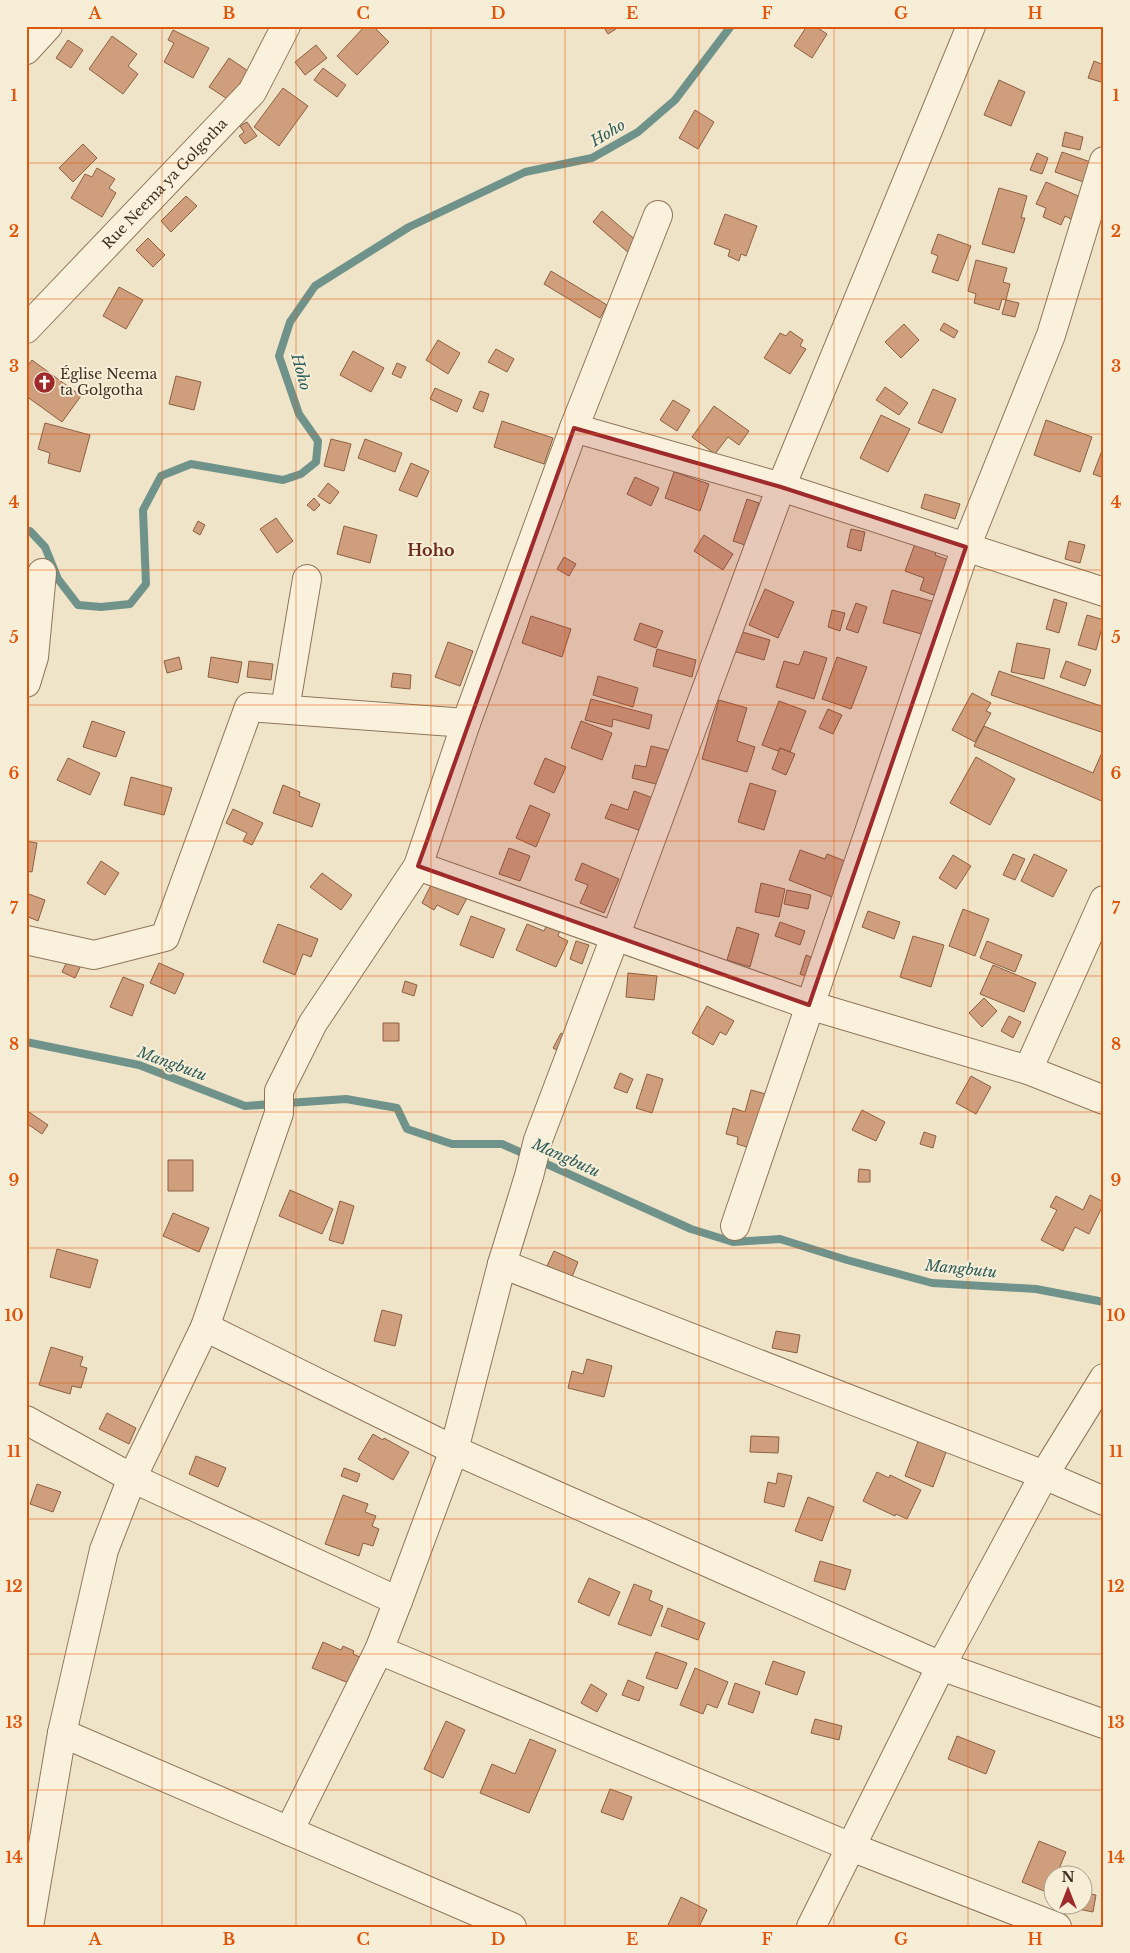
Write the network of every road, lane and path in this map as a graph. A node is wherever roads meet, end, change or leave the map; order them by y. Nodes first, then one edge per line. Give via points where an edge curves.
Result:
1 (48, 26) edge
2 (286, 26) edge
3 (971, 26) edge
4 (26, 50) edge
5 (1104, 160) edge
6 (658, 215) dead end
7 (26, 329) edge
8 (574, 428) junction
9 (781, 487) junction
10 (966, 548) junction
11 (42, 574) dead end
12 (307, 579) dead end
13 (1104, 592) edge
14 (26, 682) edge
15 (285, 709) junction
16 (466, 723) junction
17 (418, 866) junction
18 (1104, 900) edge
19 (616, 936) junction
20 (26, 940) edge
21 (809, 1005) junction
22 (1028, 1070) junction
23 (1104, 1100) edge
24 (735, 1226) dead end
25 (502, 1264) junction
26 (205, 1327) junction
27 (1104, 1378) edge
28 (26, 1420) edge
29 (454, 1450) junction
30 (1044, 1475) junction
31 (132, 1478) junction
32 (1104, 1501) edge
33 (398, 1601) junction
34 (379, 1650) junction
35 (941, 1666) junction
36 (1104, 1724) edge
37 (62, 1733) junction
38 (289, 1831) junction
39 (851, 1847) junction
40 (29, 1927) edge
41 (512, 1927) edge
42 (811, 1927) edge
43 (1057, 1927) edge

1 - 4 street
2 - 7 street, Rue Neema ya Golgotha via 252,92
3 - 9 street
5 - 10 street via 1051,335
6 - 8 street
8 - 9 street
8 - 16 street
9 - 10 street
9 - 19 street
10 - 13 street
10 - 21 street
11 - 14 street via 34,657
12 - 15 street
15 - 16 street
15 - 20 street via 249,707 165,937 94,954
16 - 17 street
17 - 19 street
17 - 26 street via 313,1023 279,1102
18 - 22 street
19 - 21 street
19 - 25 street via 538,1140
21 - 22 street
21 - 24 street
22 - 23 street
25 - 29 street
25 - 30 street
26 - 29 street
26 - 31 street
27 - 30 street
28 - 31 street
29 - 33 street
29 - 35 street
30 - 32 street
30 - 35 street
31 - 33 street
31 - 37 street via 104,1550
33 - 34 street
34 - 38 street
34 - 39 street
35 - 36 street
35 - 39 street
37 - 38 street
37 - 40 street
38 - 41 street
39 - 42 street
39 - 43 street

